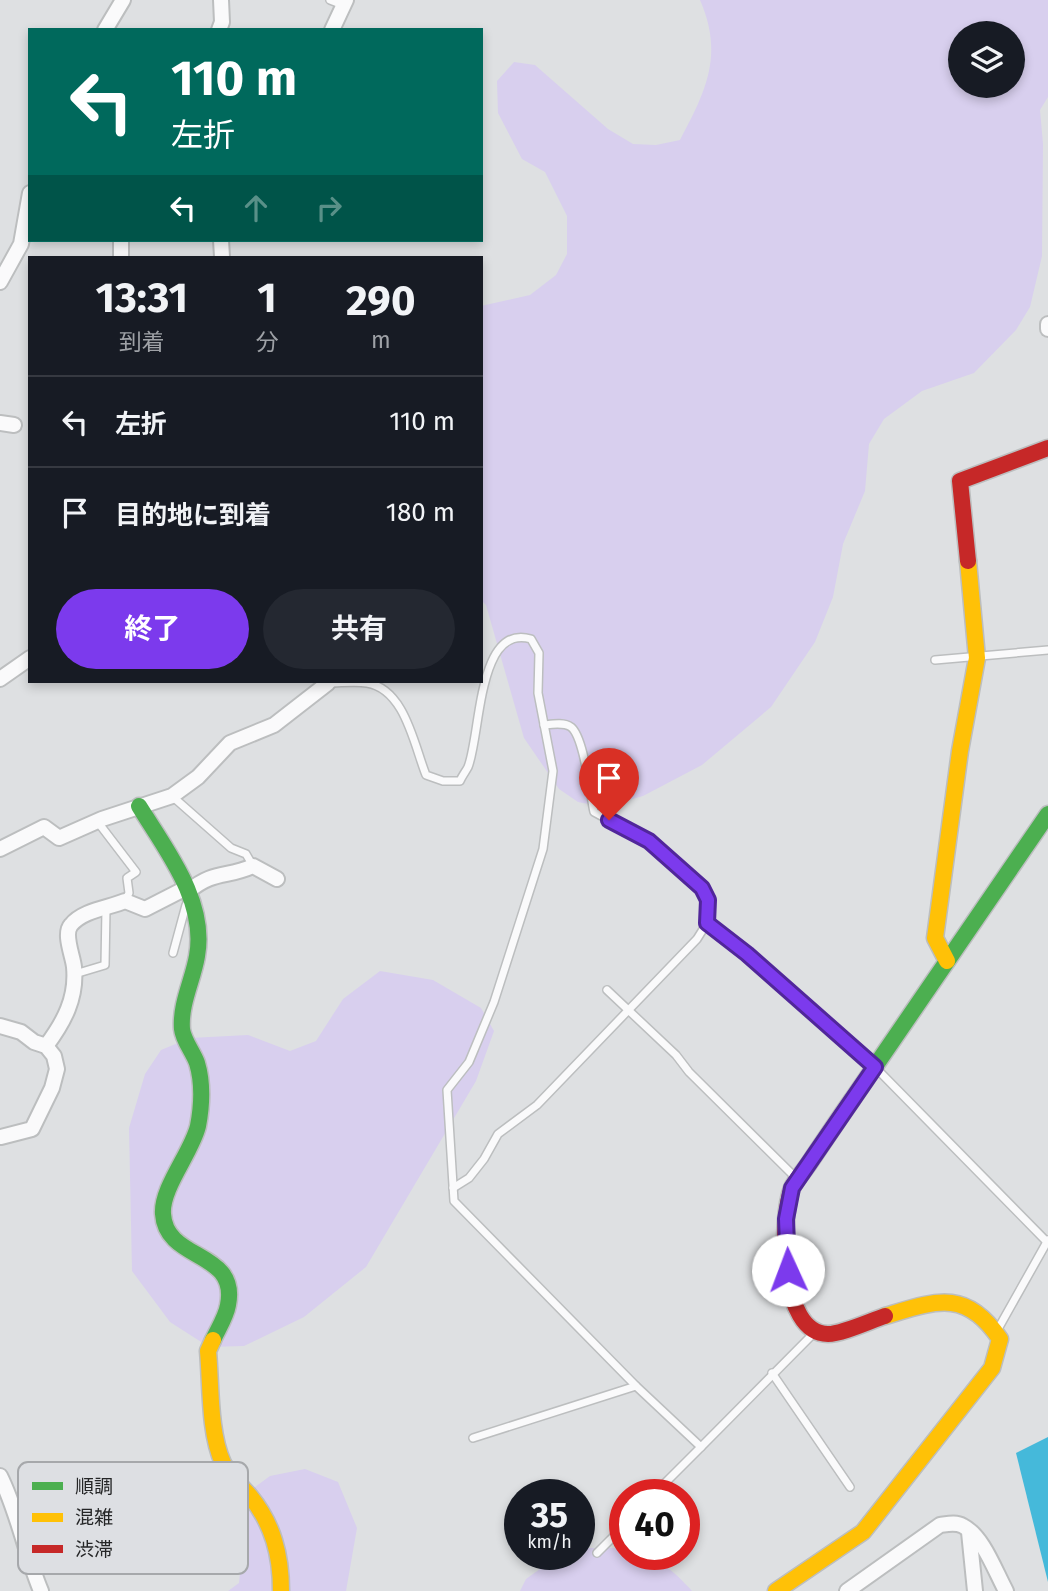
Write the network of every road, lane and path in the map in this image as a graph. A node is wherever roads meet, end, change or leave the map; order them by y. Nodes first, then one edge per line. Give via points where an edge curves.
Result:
1 (123, 0) edge
2 (221, 0) edge
3 (340, 2) edge
4 (106, 28) edge
5 (220, 28) edge
6 (333, 28) edge
7 (28, 204) edge
8 (0, 282) edge
9 (1048, 448) edge
10 (1048, 650) edge
11 (28, 658) edge
12 (977, 658) junction
13 (935, 660) dead end
14 (0, 679) edge
15 (325, 683) edge
16 (368, 683) edge
17 (544, 725) junction
18 (172, 796) junction
19 (139, 806) junction
20 (1048, 814) edge
21 (97, 821) junction
22 (1043, 830) edge
23 (0, 849) edge
24 (253, 866) junction
25 (277, 879) dead end
26 (189, 889) junction
27 (125, 901) junction
28 (106, 909) junction
29 (707, 923) junction
30 (173, 953) dead end
31 (947, 961) junction
32 (74, 975) junction
33 (607, 990) dead end
34 (627, 1011) junction
35 (0, 1026) edge
36 (46, 1046) junction
37 (875, 1067) junction
38 (1, 1137) edge
39 (797, 1180) junction
40 (453, 1188) junction
41 (1047, 1242) edge
42 (814, 1333) junction
43 (996, 1333) junction
44 (772, 1373) junction
45 (636, 1386) junction
46 (473, 1438) dead end
47 (701, 1447) junction
48 (222, 1462) edge
49 (0, 1476) edge
50 (669, 1479) edge
51 (850, 1487) dead end
52 (248, 1495) edge
53 (18, 1525) edge
54 (969, 1532) junction
55 (609, 1541) edge
56 (597, 1553) dead end
57 (34, 1574) edge
58 (41, 1591) edge
59 (281, 1591) edge
60 (776, 1591) edge
61 (847, 1591) edge
62 (975, 1591) edge
63 (1006, 1591) edge

1 - 4 street
2 - 5 street
3 - 6 street
7 - 8 street via 21,244
9 - 12 street via 960,481
10 - 12 lane
11 - 14 street
12 - 13 lane
12 - 31 street via 935,938
15 - 18 street via 274,725 230,743 198,777
16 - 17 lane via 389,692 426,775 460,781 468,766 493,656 508,639 520,635 531,639 539,653 538,693
17 - 29 lane via 559,723 572,728 579,738 594,812 649,841 702,888 708,900
17 - 40 lane via 553,771 543,849 494,1002 469,1062 447,1090
18 - 19 street
18 - 24 lane via 231,848 246,853
19 - 21 street
19 - 26 street
20 - 22 street
21 - 23 street via 59,838 44,827
21 - 27 lane via 136,872 127,878 130,893
22 - 31 street
24 - 25 street
24 - 26 street via 205,878
26 - 27 street via 145,909
26 - 30 lane
26 - 48 street via 198,933 182,1030 197,1063 202,1098 197,1129 162,1211 166,1233 219,1270 228,1287 228,1306 208,1350
27 - 28 street
28 - 32 lane via 105,965
28 - 32 street via 91,912 71,925
29 - 34 lane
29 - 37 lane
31 - 37 street
32 - 36 street via 73,999
33 - 34 lane
34 - 39 lane
34 - 40 lane via 537,1105 498,1134 469,1178
35 - 36 street
36 - 38 street via 57,1069 32,1129
37 - 39 street
37 - 41 lane
39 - 42 street via 786,1219 789,1296 800,1321
40 - 45 lane via 454,1201
41 - 43 lane
42 - 43 street via 828,1334 934,1301 962,1305 986,1318
42 - 44 lane
43 - 60 street via 1000,1339 992,1368 863,1532
44 - 47 lane
44 - 51 lane
45 - 46 lane
45 - 47 lane
47 - 50 lane
49 - 53 street
52 - 59 street via 272,1530
54 - 61 street via 965,1526 940,1525
54 - 62 street
54 - 63 street
55 - 56 lane
57 - 58 street

